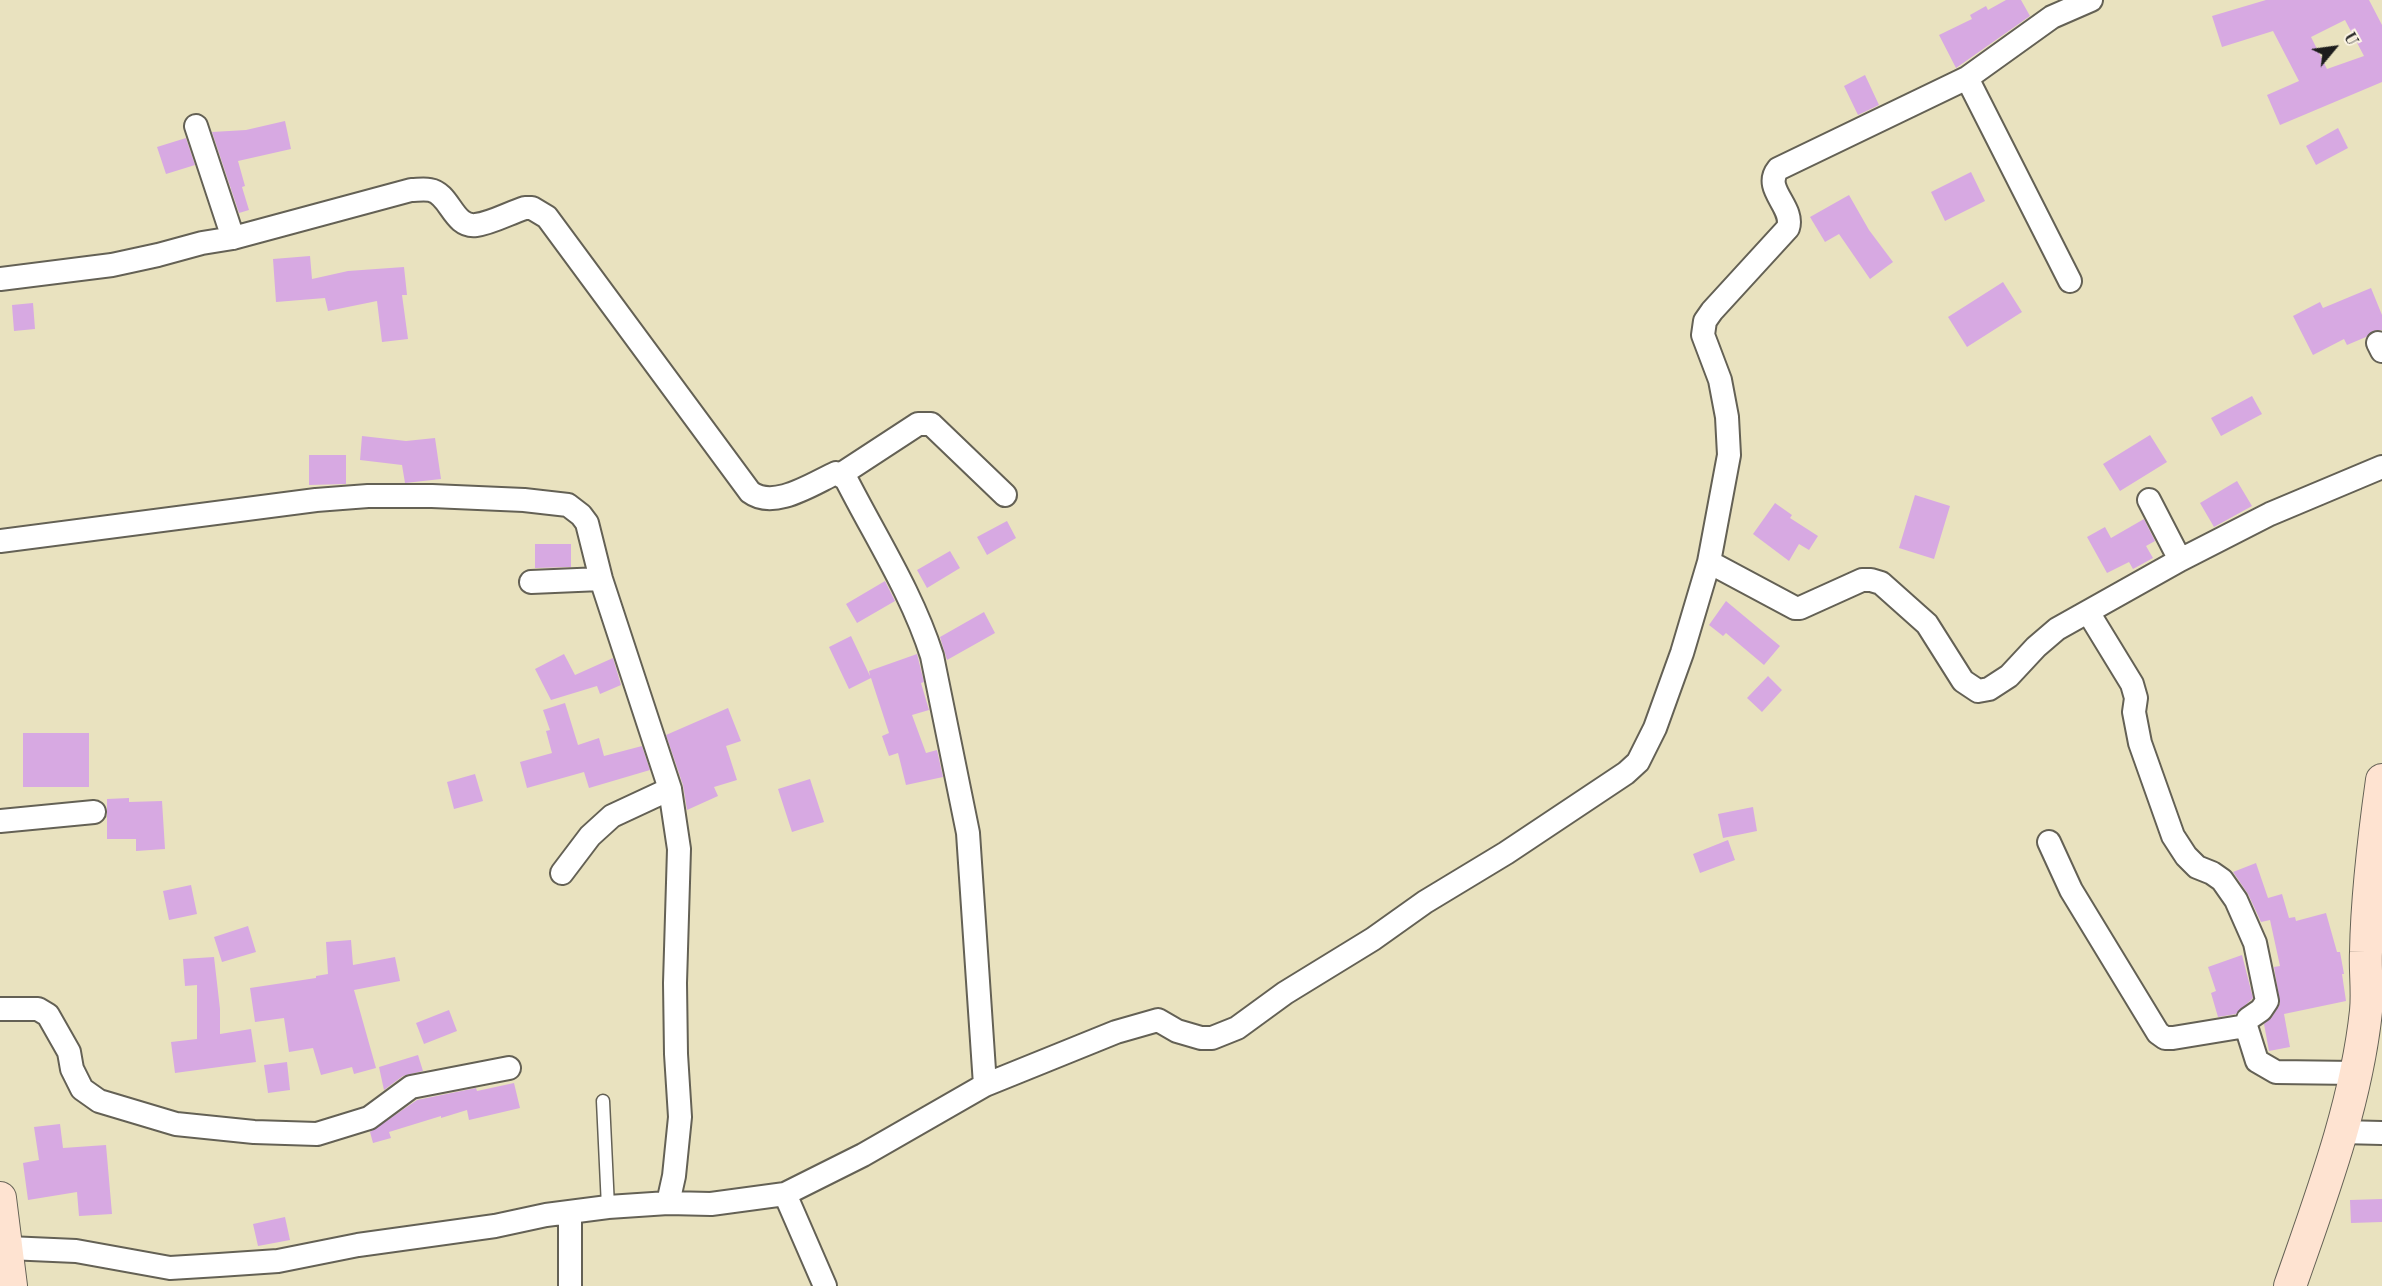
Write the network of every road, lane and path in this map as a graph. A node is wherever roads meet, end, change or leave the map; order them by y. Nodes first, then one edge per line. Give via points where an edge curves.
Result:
1 (2091, 0) edge
2 (1966, 78) junction
3 (196, 126) dead end
4 (233, 238) junction
5 (0, 279) edge
6 (2070, 281) dead end
7 (2382, 468) edge
8 (840, 475) junction
9 (1005, 495) dead end
10 (2149, 500) dead end
11 (0, 541) edge
12 (2180, 560) junction
13 (1709, 562) junction
14 (601, 579) junction
15 (531, 582) dead end
16 (2088, 612) junction
17 (2382, 780) edge
18 (670, 789) junction
19 (94, 812) dead end
20 (0, 821) edge
21 (2049, 842) dead end
22 (562, 873) dead end
23 (0, 1009) edge
24 (2246, 1026) junction
25 (509, 1068) dead end
26 (2356, 1073) junction
27 (985, 1085) junction
28 (603, 1101) dead end
29 (2341, 1132) junction
30 (2382, 1133) edge
31 (785, 1194) junction
32 (0, 1198) edge
33 (668, 1203) junction
34 (608, 1207) junction
35 (570, 1213) junction
36 (8, 1248) junction
37 (11, 1286) edge
38 (570, 1286) edge
39 (825, 1286) edge
40 (2290, 1286) edge

1 - 2 street via 2052,17
2 - 6 street
2 - 13 street via 1774,174 1773,183 1789,216 1788,228 1712,310 1703,335 1720,380 1729,455
3 - 4 street
4 - 5 street via 112,265
4 - 8 street via 411,190 432,190 466,225 532,208 552,222 750,492 758,498 785,496 836,473
7 - 12 street via 2270,514
8 - 9 street via 918,424 932,424
8 - 27 street via 846,479 904,587 932,656 968,833
10 - 12 street
11 - 14 street via 316,500 368,496 524,500 568,505 581,515
12 - 16 street
13 - 16 street via 1795,608 1862,580 1881,584 1928,624 1963,681 1978,691 2009,676 2056,629
13 - 27 street via 1655,728 1638,762 1626,774 1285,993 1237,1028 1201,1038 1153,1021
14 - 15 street
14 - 18 street
16 - 24 street via 2132,684 2140,743 2173,836 2197,867 2222,880 2236,900 2255,943 2267,1001
17 - 26 street via 2370,866 2366,1010
18 - 22 street via 612,816 590,836
18 - 33 street via 679,849 675,1054 680,1117
19 - 20 street
21 - 24 street via 2072,890 2158,1033 2173,1038
23 - 25 street via 38,1009 48,1015 69,1052 82,1089 99,1101 176,1124 317,1134 369,1118 411,1087
24 - 26 street via 2257,1061 2276,1072
26 - 29 street
27 - 31 street
28 - 34 lane
29 - 30 street
29 - 40 street
31 - 33 street via 711,1204
31 - 39 street
32 - 36 street
33 - 34 street
34 - 35 street
35 - 36 street via 278,1261 210,1266 170,1268 76,1251
35 - 38 street
36 - 37 street

